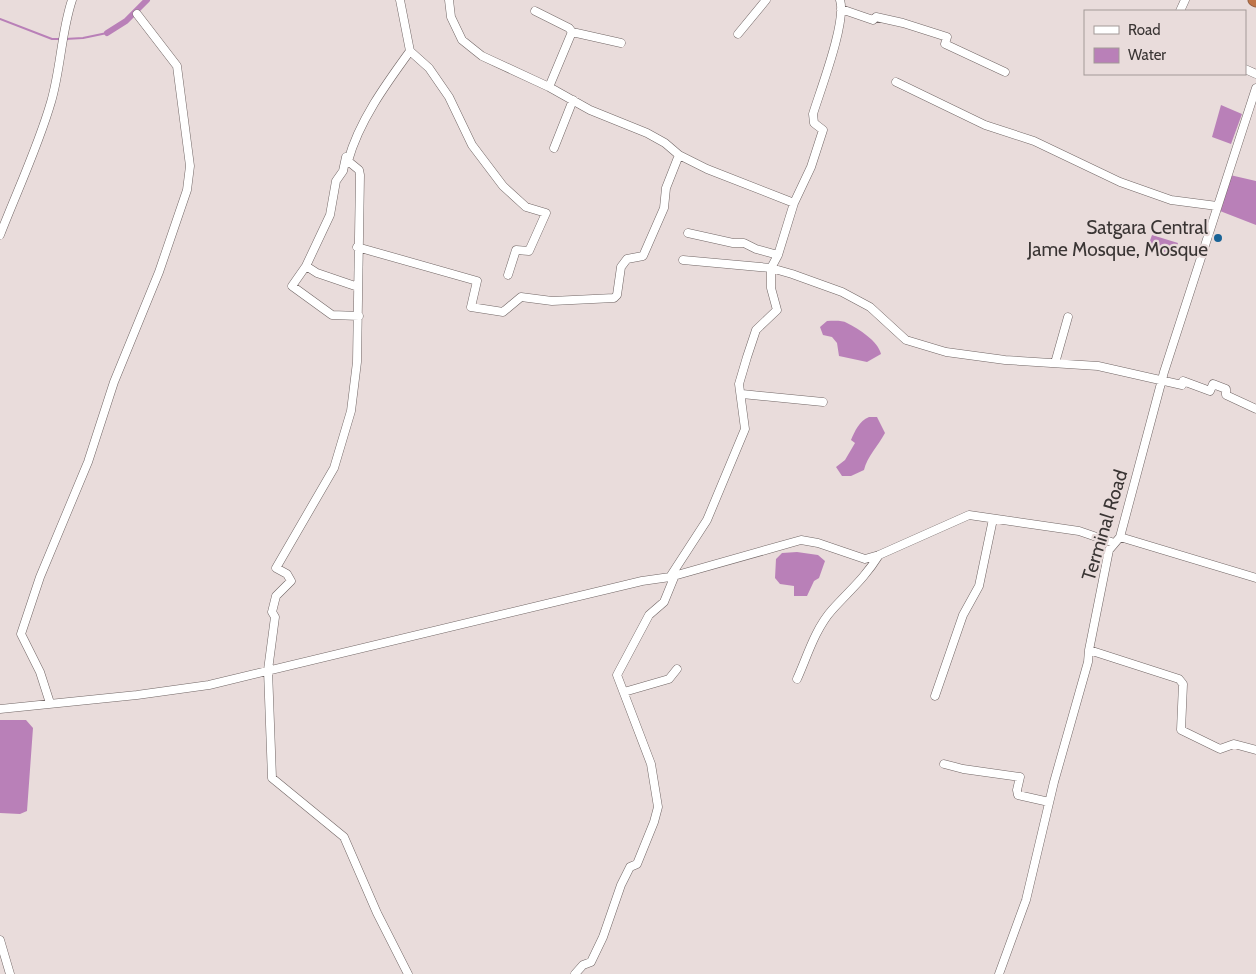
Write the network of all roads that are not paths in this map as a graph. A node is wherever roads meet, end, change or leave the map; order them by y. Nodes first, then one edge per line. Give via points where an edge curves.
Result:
1 (72, 0) edge
2 (400, 0) edge
3 (449, 0) edge
4 (766, 0) edge
5 (840, 0) edge
6 (841, 9) junction
7 (535, 11) dead end
8 (137, 14) dead end
9 (572, 32) junction
10 (738, 34) dead end
11 (621, 43) dead end
12 (410, 51) junction
13 (1005, 72) dead end
14 (896, 82) dead end
15 (549, 87) junction
16 (1256, 88) edge
17 (573, 100) junction
18 (554, 148) dead end
19 (350, 154) junction
20 (679, 156) junction
21 (794, 203) junction
22 (1217, 206) junction
23 (688, 233) dead end
24 (0, 235) edge
25 (357, 247) junction
26 (778, 255) junction
27 (683, 260) dead end
28 (306, 266) junction
29 (771, 268) junction
30 (508, 275) dead end
31 (358, 287) junction
32 (359, 316) junction
33 (1068, 317) dead end
34 (1055, 363) junction
35 (1162, 379) junction
36 (742, 394) junction
37 (823, 402) dead end
38 (1255, 407) edge
39 (993, 519) junction
40 (1117, 540) junction
41 (879, 555) junction
42 (672, 576) junction
43 (1256, 578) edge
44 (1089, 650) junction
45 (677, 669) dead end
46 (268, 670) junction
47 (797, 679) dead end
48 (624, 692) junction
49 (935, 696) dead end
50 (50, 703) junction
51 (0, 709) edge
52 (1256, 750) edge
53 (944, 764) dead end
54 (1049, 802) junction
55 (0, 940) edge
56 (10, 974) edge
57 (408, 974) edge
58 (575, 974) edge
59 (999, 974) edge

1 - 24 street via 45,119
2 - 12 street
3 - 15 street via 451,17 462,40 482,56
4 - 10 street
5 - 6 street
6 - 13 street via 947,37 945,44
6 - 21 street via 834,46 813,114 814,123 823,130
7 - 9 street
8 - 50 street via 177,66 190,166 187,190 159,272 114,382 88,462 40,577 21,634 40,672
9 - 11 street
9 - 15 street
12 - 19 street via 382,92
12 - 30 street via 429,68 444,89 472,145 503,186 526,207 546,213 529,251 516,250
14 - 22 street via 985,125 1034,141 1120,182 1171,200
15 - 17 street
16 - 22 street, Terminal Road
17 - 18 street
17 - 20 street via 665,143
19 - 25 street via 348,162 359,170 360,175
19 - 28 street via 347,153 343,171 336,181 330,215
20 - 21 street
20 - 25 street via 653,236 643,256 627,259 621,268 614,298 552,301 521,297 503,312 471,307 476,281
21 - 26 street
22 - 35 street, Terminal Road
23 - 26 street via 744,243 756,250
25 - 31 street
26 - 29 street
27 - 29 street
28 - 31 street
28 - 32 street via 292,286 332,315
29 - 34 street via 859,301 882,316 906,340 963,355
29 - 36 street via 771,288 777,310 756,330 740,384
31 - 32 street
32 - 46 street via 351,411 342,444 323,490 276,568 287,574 290,581 276,596 272,612 276,617
33 - 34 street
34 - 35 street via 1098,366
35 - 38 street via 1182,385 1183,381 1210,391 1213,384 1226,389 1226,395
35 - 40 street, Terminal Road
36 - 37 street
36 - 42 street via 745,428 707,520
39 - 40 street via 1079,531
39 - 41 street via 969,515
39 - 49 street via 979,586 963,615
40 - 43 street
40 - 44 street, Terminal Road via 1109,550
41 - 42 street via 865,559 801,540
41 - 47 street via 818,631
42 - 46 street
42 - 48 street via 664,602 649,615 617,675
44 - 52 street via 1179,679 1183,684 1181,730 1220,749 1234,744
44 - 54 street, Terminal Road
45 - 48 street via 669,679
46 - 50 street via 209,685 137,696
46 - 57 street via 272,778 344,837
48 - 58 street via 651,764 658,807 637,864 630,867 621,885 591,962
50 - 51 street
53 - 54 street via 1020,777 1018,795
54 - 59 street, Terminal Road via 1026,900
55 - 56 street

